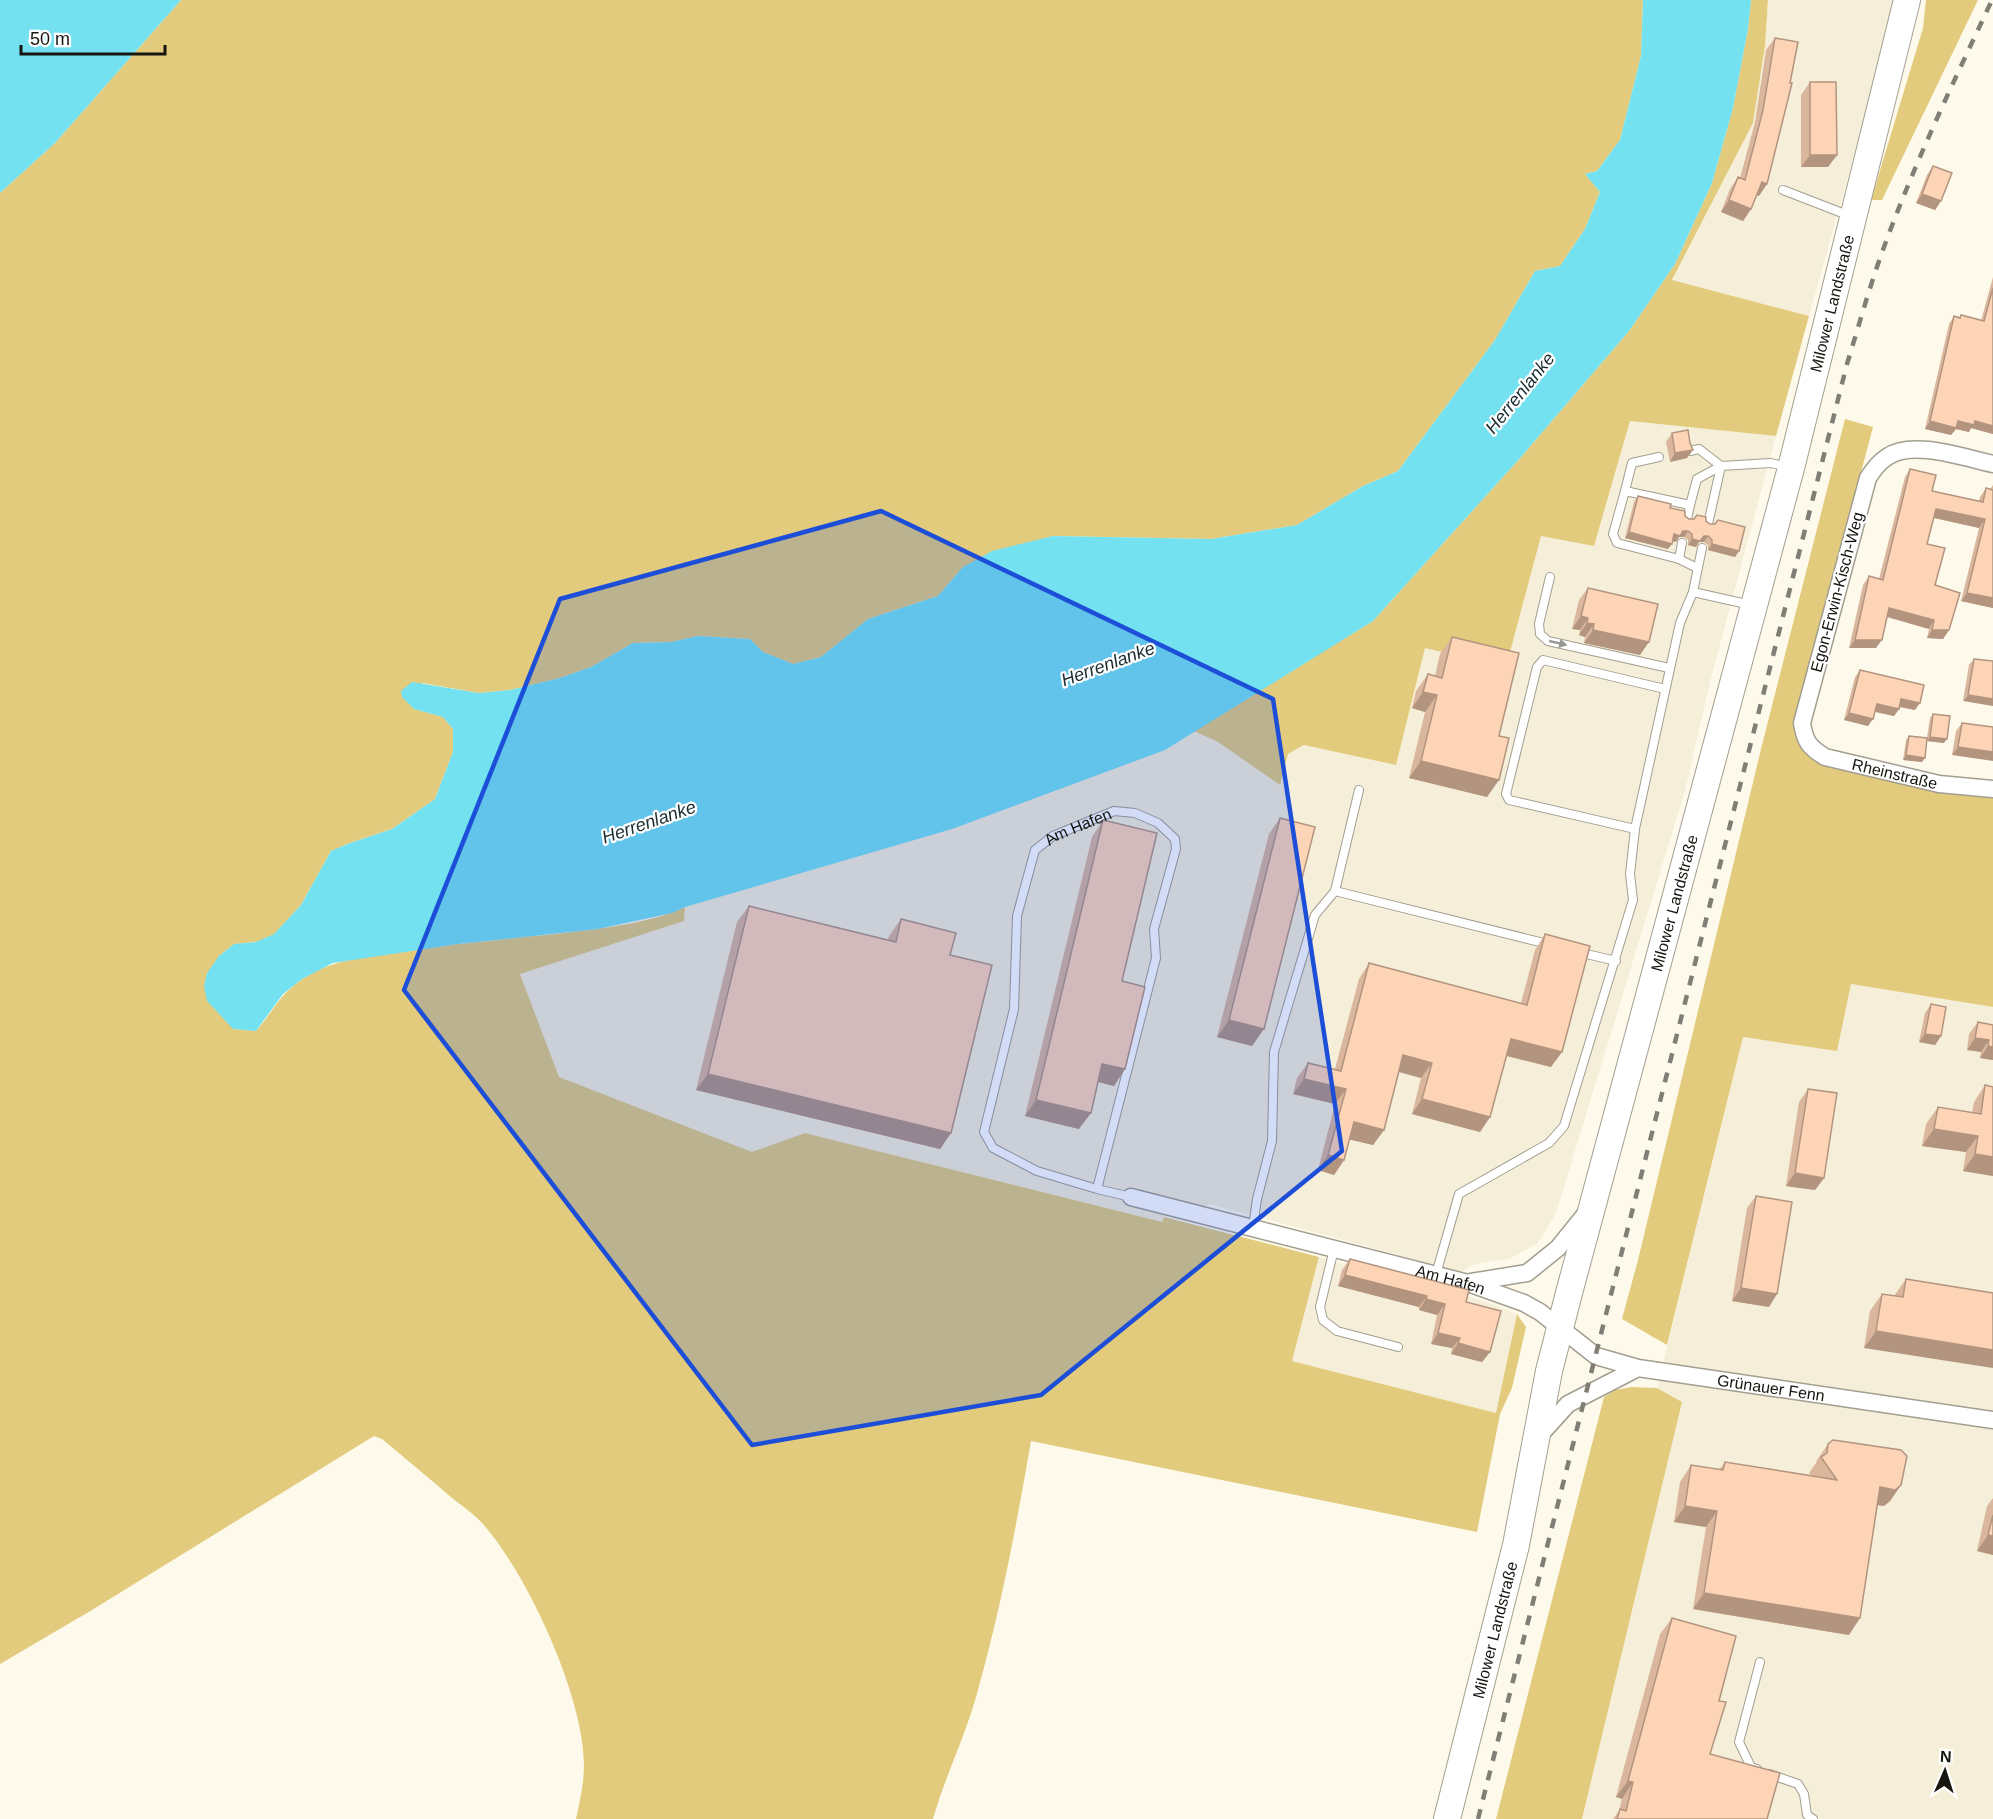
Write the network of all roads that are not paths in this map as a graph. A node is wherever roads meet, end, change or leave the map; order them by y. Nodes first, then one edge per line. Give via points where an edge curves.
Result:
1 (1907, 0) edge
2 (1783, 190) dead end
3 (1854, 218) junction
4 (1690, 451) edge
5 (1659, 457) dead end
6 (1993, 464) edge
7 (1721, 466) junction
8 (1791, 468) junction
9 (1625, 491) junction
10 (1690, 505) junction
11 (1687, 519) edge
12 (1708, 524) edge
13 (1682, 543) edge
14 (1702, 548) edge
15 (1679, 559) junction
16 (1697, 568) junction
17 (1550, 577) dead end
18 (1694, 592) junction
19 (1754, 606) junction
20 (1669, 668) junction
21 (1665, 688) junction
22 (1804, 736) joint
23 (1993, 789) edge
24 (1359, 790) dead end
25 (1635, 829) junction
26 (1335, 891) junction
27 (1557, 947) edge
28 (1569, 950) edge
29 (1616, 961) junction
30 (1097, 1189) junction
31 (1131, 1197) joint
32 (1594, 1202) junction
33 (1253, 1227) junction
34 (1334, 1249) junction
35 (1437, 1274) junction
36 (1468, 1283) junction
37 (1560, 1328) junction
38 (1398, 1347) dead end
39 (1638, 1368) junction
40 (1993, 1420) edge
41 (1537, 1438) junction
42 (1760, 1662) dead end
43 (1447, 1819) edge
44 (1813, 1819) edge

1 - 3 main road, Milower Landstraße
2 - 3 lane
3 - 8 main road, Milower Landstraße
4 - 7 lane via 1700,449
5 - 9 lane via 1632,463
6 - 22 street, Egon-Erwin-Kisch-Weg via 1917,448 1888,456 1876,466 1868,478 1802,723
7 - 8 lane via 1771,463
7 - 10 lane via 1697,479
7 - 12 lane
8 - 19 main road, Milower Landstraße
9 - 10 lane
9 - 15 lane via 1613,534 1617,543
10 - 11 lane
13 - 15 lane
14 - 16 lane
15 - 16 lane
16 - 18 lane
17 -> 20 lane via 1539,624 1540,634 1548,641
18 - 19 lane
18 - 20 lane via 1680,623
19 - 32 main road, Milower Landstraße
20 - 21 lane
21 - 25 lane
21 - 25 lane via 1544,660 1537,667 1506,794 1509,800
22 - 23 street, Rheinstraße via 1811,748 1825,757 1939,784
24 - 26 lane
25 - 29 lane via 1630,874 1633,900
26 - 27 lane
26 - 33 lane via 1315,915 1274,1052 1272,1141
28 - 29 lane
29 - 35 lane via 1564,1126 1549,1143 1459,1194
30 - 30 lane, Am Hafen via 1037,1171 993,1148 984,1132 1014,1009 1017,916 1035,850 1053,836 1114,811 1135,813 1158,823 1175,839 1176,849 1154,929 1156,958
30 - 31 lane, Am Hafen
31 - 33 street, Am Hafen
32 - 36 street, Milower Landstraße via 1558,1248 1527,1273
32 - 37 main road, Milower Landstraße
33 - 34 street, Am Hafen
34 - 35 street, Am Hafen
34 - 38 lane via 1320,1307 1323,1320 1337,1331
35 - 36 street, Am Hafen
36 - 37 street, Am Hafen via 1524,1303
37 - 39 street, Grünauer Fenn via 1596,1356
37 - 41 main road, Milower Landstraße
39 - 40 street, Grünauer Fenn
39 - 41 street via 1568,1404
41 - 43 main road, Milower Landstraße via 1516,1545
42 - 44 lane via 1739,1742 1751,1767 1798,1784 1807,1815

